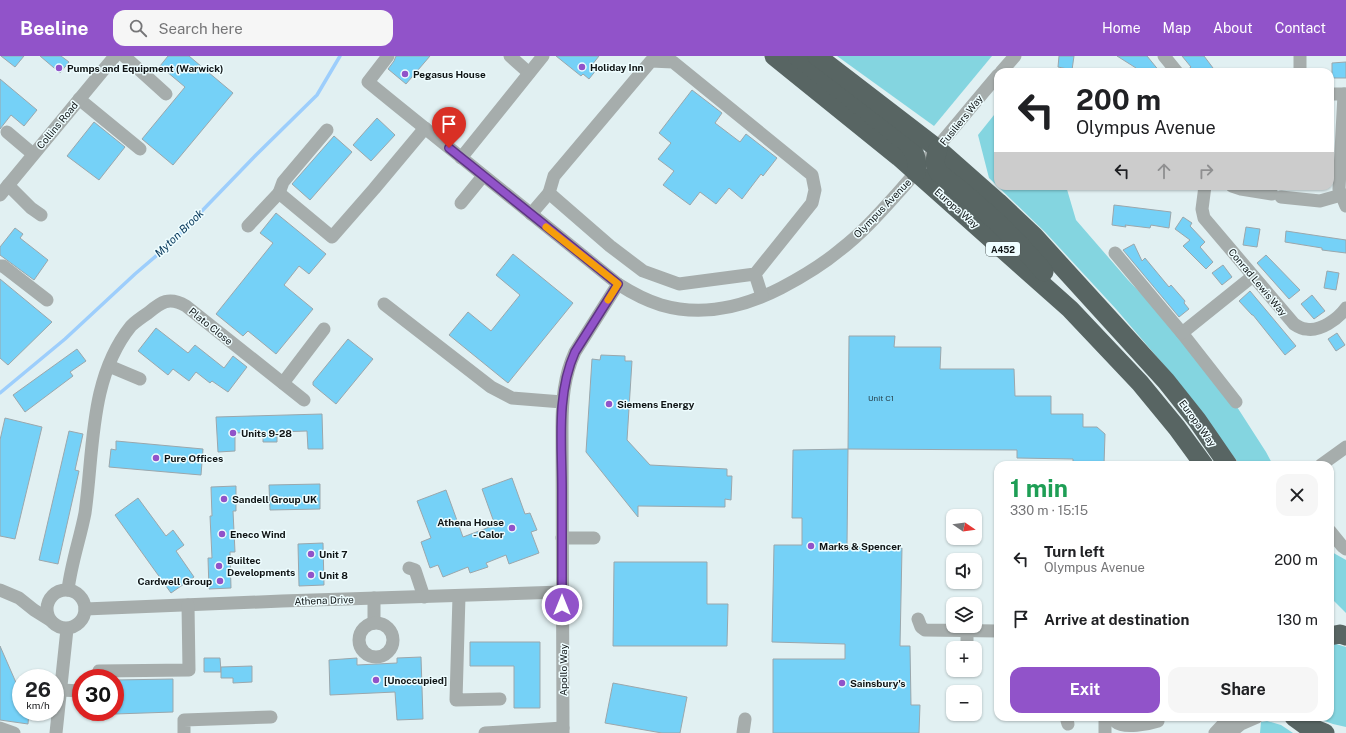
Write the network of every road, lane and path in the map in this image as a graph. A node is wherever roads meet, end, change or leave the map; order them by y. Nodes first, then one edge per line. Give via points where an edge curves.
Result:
1 (115, 56) edge
2 (124, 56) edge
3 (388, 56) edge
4 (510, 56) edge
5 (543, 56) edge
6 (774, 56) edge
7 (798, 56) edge
8 (817, 56) edge
9 (1015, 56) edge
10 (1164, 56) edge
11 (1300, 56) edge
12 (1004, 68) edge
13 (1174, 68) edge
14 (1300, 68) edge
15 (529, 73) junction
16 (994, 80) edge
17 (166, 94) dead end
18 (1334, 94) edge
19 (1345, 94) edge
20 (79, 99) junction
21 (425, 128) junction
22 (327, 130) dead end
23 (8, 132) dead end
24 (140, 149) dead end
25 (938, 149) junction
26 (33, 154) junction
27 (461, 158) junction
28 (920, 169) junction
29 (483, 176) junction
30 (4, 190) edge
31 (1204, 190) edge
32 (1247, 190) edge
33 (279, 193) junction
34 (549, 193) junction
35 (1344, 201) edge
36 (461, 202) dead end
37 (531, 214) junction
38 (41, 215) dead end
39 (248, 226) dead end
40 (1115, 253) dead end
41 (0, 266) edge
42 (755, 274) junction
43 (1253, 276) junction
44 (618, 284) junction
45 (762, 296) junction
46 (47, 300) dead end
47 (384, 304) dead end
48 (1070, 309) junction
49 (1345, 313) edge
50 (324, 329) dead end
51 (1182, 333) junction
52 (109, 366) junction
53 (140, 379) dead end
54 (283, 383) junction
55 (304, 400) dead end
56 (562, 402) junction
57 (1236, 402) dead end
58 (1346, 447) edge
59 (1201, 461) edge
60 (1225, 461) edge
61 (1327, 461) edge
62 (1334, 536) edge
63 (562, 538) junction
64 (594, 538) dead end
65 (1346, 549) edge
66 (409, 568) dead end
67 (0, 590) edge
68 (68, 590) junction
69 (562, 592) junction
70 (459, 596) junction
71 (424, 597) junction
72 (19, 598) junction
73 (50, 598) junction
74 (374, 598) junction
75 (188, 605) junction
76 (85, 609) junction
77 (918, 619) dead end
78 (50, 620) junction
79 (374, 623) dead end
80 (67, 628) junction
81 (946, 630) edge
82 (982, 630) edge
83 (994, 631) edge
84 (63, 669) edge
85 (124, 671) edge
86 (500, 699) dead end
87 (271, 717) dead end
88 (746, 719) dead end
89 (57, 721) edge
90 (1116, 721) edge
91 (1155, 721) edge
92 (1226, 721) edge
93 (1248, 721) edge
94 (1298, 722) edge
95 (0, 728) edge
96 (563, 731) edge
97 (14, 733) edge
98 (56, 733) edge
99 (184, 733) edge
100 (485, 733) edge
101 (743, 733) edge
102 (1215, 733) edge
103 (1230, 733) edge
104 (1325, 733) edge

1 - 20 street, Collins Road
2 - 17 street
3 - 21 street, Olympus Avenue via 368,82
4 - 15 street
5 - 15 street
6 - 28 highway, Europa Way / A452 via 899,157
7 - 28 highway via 906,142 914,152
8 - 25 highway, Europa Way / A452
9 - 12 street
10 - 13 street
11 - 14 street
15 - 27 street
16 - 25 street, Fusiliers Way
18 - 19 street
19 - 35 street via 1339,189
20 - 24 street
20 - 26 street, Collins Road
21 - 27 street, Olympus Avenue
21 - 33 street via 332,237
22 - 33 street via 283,182
23 - 26 street
25 - 28 street, Fusiliers Way
25 - 48 highway via 934,162 939,173 1021,246 1052,280
25 - 60 highway, Europa Way / A452 via 1034,236 1166,381
26 - 30 street, Collins Road
27 - 29 street, Olympus Avenue
28 - 45 street, Olympus Avenue via 876,219 841,250 806,274
28 - 48 highway, Europa Way / A452 via 968,217
29 - 36 street
29 - 37 street, Olympus Avenue
30 - 38 street
31 - 43 street, Conrad Lewis Way via 1202,209 1204,218
32 - 35 street via 1320,201
33 - 39 street
34 - 37 street
34 - 42 street via 643,271 679,284
34 - 42 street via 554,176 652,61 673,62 812,175 812,204
37 - 44 street, Olympus Avenue
40 - 51 street
41 - 46 street
42 - 45 street
43 - 49 street, Conrad Lewis Way via 1294,324 1306,329 1318,329
43 - 51 street
44 - 45 street, Olympus Avenue via 662,306 682,309 722,309
44 - 56 street, Apollo Way via 575,352 566,375
47 - 56 street via 491,387 512,398
48 - 59 highway, Europa Way / A452 via 1140,383
50 - 54 street
51 - 57 street
52 - 53 street
52 - 54 street, Plato Close via 132,325 162,302 173,301 186,306
52 - 68 street, Plato Close via 96,410 86,505
54 - 55 street, Plato Close
56 - 63 street, Apollo Way
58 - 61 street
62 - 65 street
63 - 64 street
63 - 69 street, Apollo Way
66 - 71 street via 415,570
67 - 72 street
68 - 73 street via 58,592
68 - 76 street via 82,598
69 - 70 street, Athena Drive
69 - 96 street, Apollo Way
70 - 71 street, Athena Drive
70 - 86 street via 456,700
71 - 74 street, Athena Drive
72 - 73 street
72 - 78 street
73 - 78 street via 47,609
74 - 75 street, Athena Drive
74 - 79 street
75 - 76 street, Athena Drive
75 - 85 street via 190,670
76 - 80 street via 78,624
77 - 81 street via 921,627 926,630
78 - 80 street via 61,628
80 - 84 street
82 - 83 street
87 - 99 street via 184,720
88 - 101 street
89 - 98 street
90 - 91 street via 1121,725
92 - 102 street
93 - 103 street
94 - 104 highway
95 - 97 street
96 - 100 street

